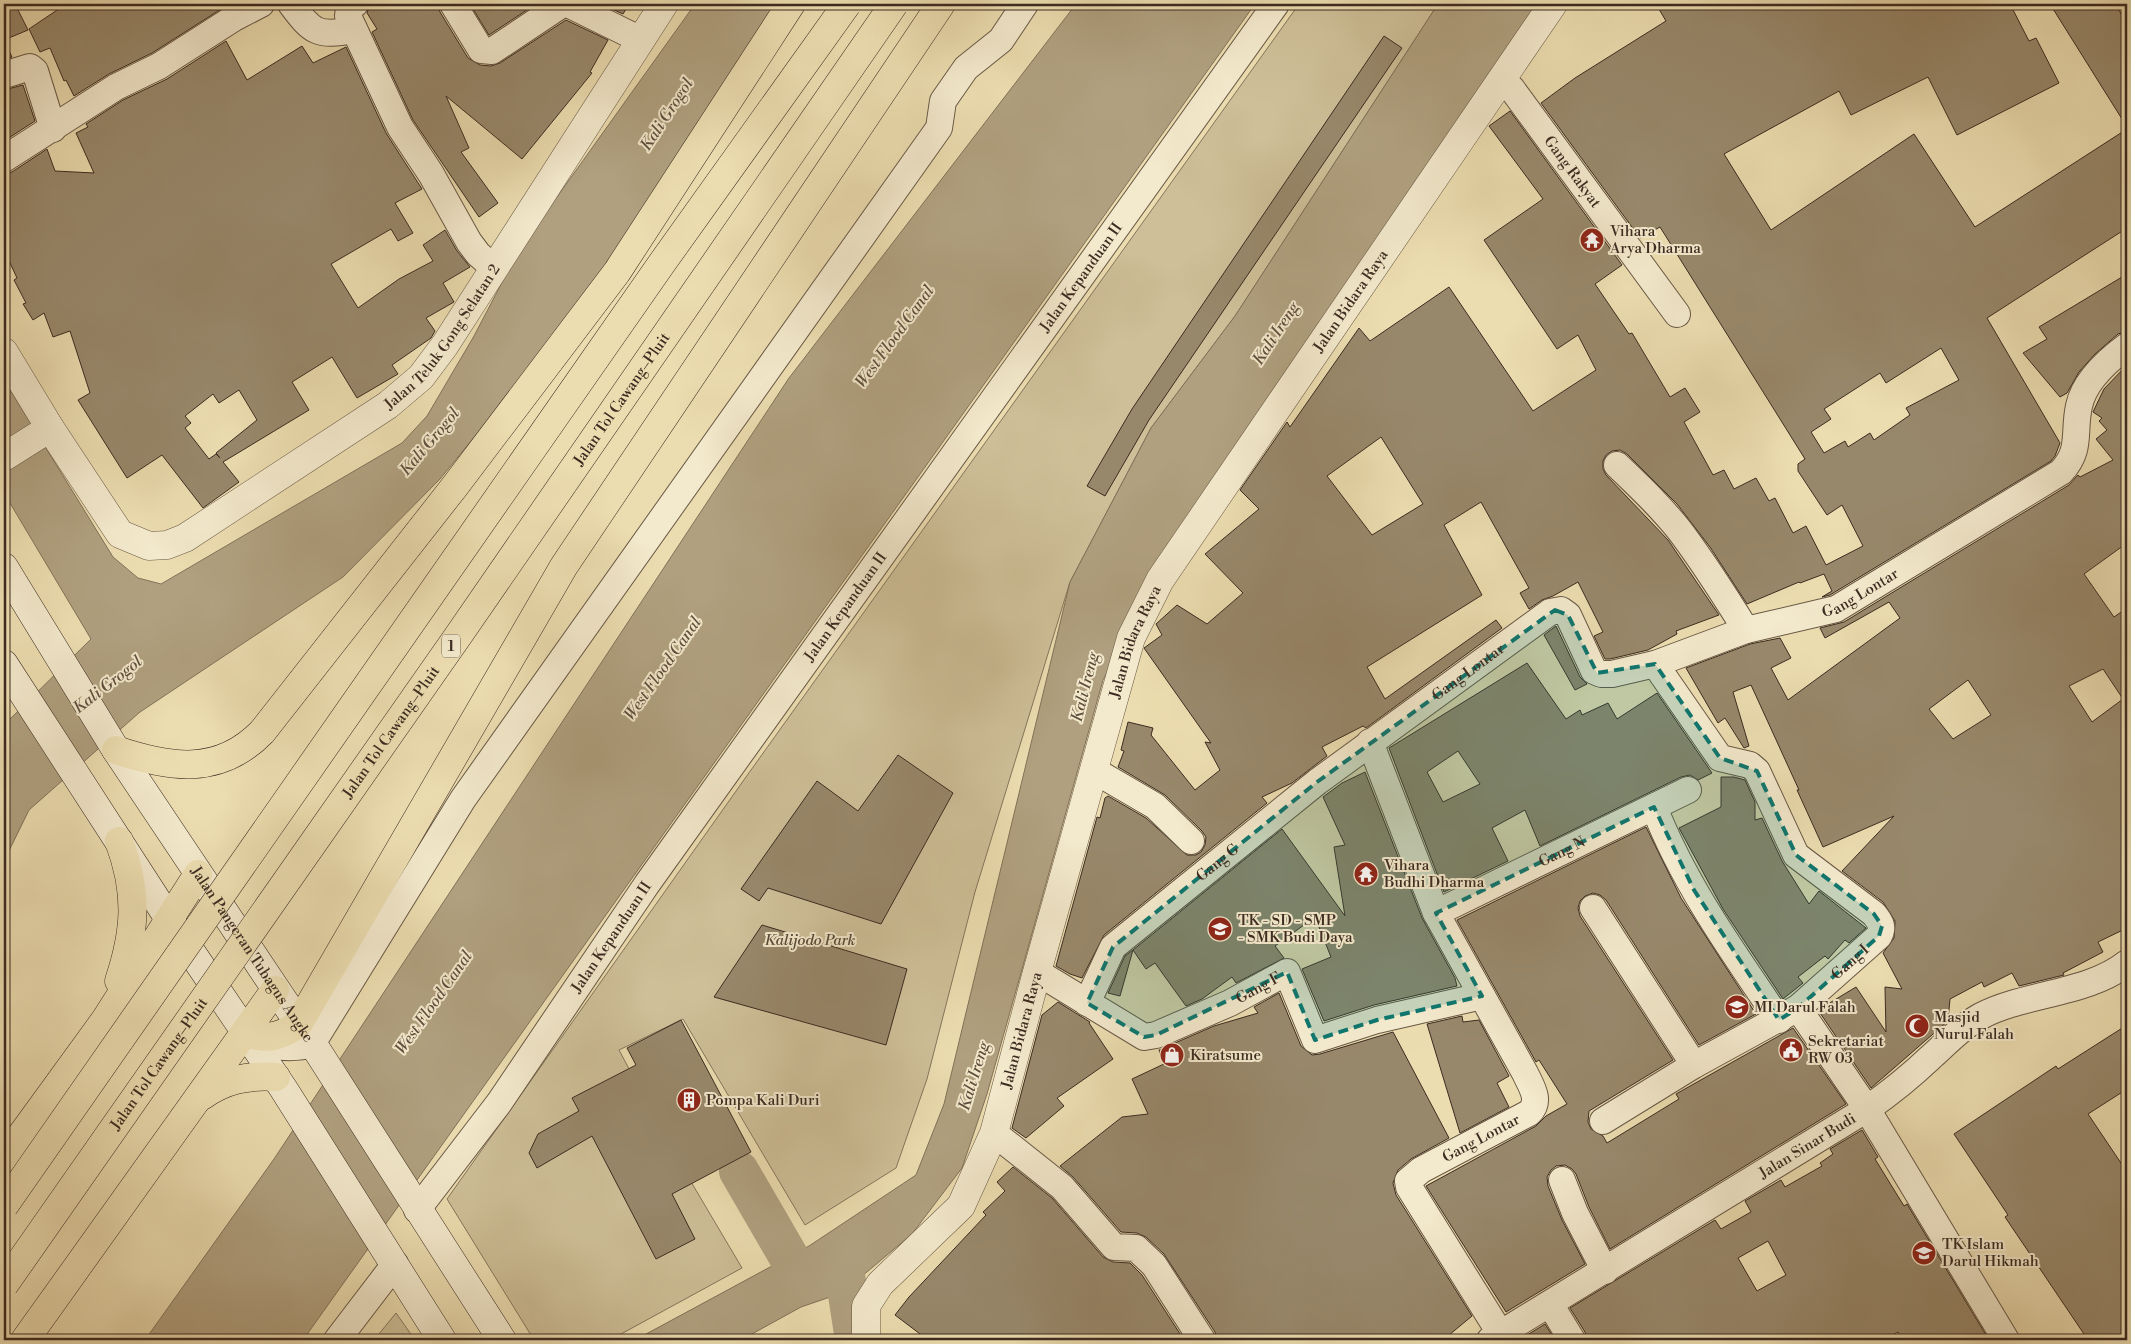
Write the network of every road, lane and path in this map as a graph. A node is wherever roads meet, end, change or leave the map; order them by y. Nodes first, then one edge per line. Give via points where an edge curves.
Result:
1 (261, 4) edge
2 (291, 4) edge
3 (355, 4) edge
4 (453, 4) edge
5 (568, 4) edge
6 (664, 4) edge
7 (791, 4) edge
8 (847, 4) edge
9 (894, 4) edge
10 (941, 4) edge
11 (1025, 4) edge
12 (1276, 4) edge
13 (1553, 4) edge
14 (230, 11) edge
15 (354, 30) junction
16 (641, 40) junction
17 (4, 75) edge
18 (1502, 80) junction
19 (53, 129) junction
20 (4, 159) edge
21 (494, 268) junction
22 (1677, 314) dead end
23 (2127, 346) edge
24 (4, 352) edge
25 (46, 430) junction
26 (4, 457) edge
27 (1617, 465) dead end
28 (4, 567) edge
29 (1746, 630) junction
30 (1655, 664) junction
31 (4, 665) edge
32 (1370, 742) junction
33 (114, 745) junction
34 (1095, 771) junction
35 (1688, 790) dead end
36 (1654, 807) junction
37 (119, 841) junction
38 (1191, 841) dead end
39 (198, 874) junction
40 (1594, 908) dead end
41 (1436, 913) junction
42 (169, 919) junction
43 (2127, 963) edge
44 (1037, 972) junction
45 (275, 990) junction
46 (1482, 996) junction
47 (1087, 1003) junction
48 (1789, 1014) junction
49 (106, 1020) junction
50 (245, 1032) junction
51 (310, 1041) junction
52 (1694, 1065) junction
53 (279, 1082) junction
54 (196, 1100) junction
55 (1867, 1110) junction
56 (1603, 1121) dead end
57 (994, 1133) junction
58 (4, 1159) edge
59 (1562, 1180) dead end
60 (4, 1206) edge
61 (416, 1208) junction
62 (390, 1256) junction
63 (1605, 1270) junction
64 (4, 1285) edge
65 (1550, 1304) junction
66 (1495, 1337) edge
67 (25, 1340) edge
68 (337, 1340) edge
69 (442, 1340) edge
70 (502, 1340) edge
71 (866, 1340) edge
72 (1202, 1340) edge
73 (1572, 1340) edge
74 (2006, 1340) edge

1 - 14 street
2 - 15 street via 307,26 323,34
3 - 15 street via 349,8 348,16
4 - 5 street via 481,50 486,52 561,5
5 - 16 street
6 - 16 street, Jalan Teluk Gong Selatan 2
7 - 33 highway via 617,272 262,732 244,749 224,759 191,764 166,763
8 - 60 highway, bridge via 662,263
9 - 64 highway, Jalan Tol Cawang–Pluit / 1, bridge
10 - 51 highway via 564,566
11 - 51 street via 1001,40 966,68 943,101 939,128 463,799
12 - 61 street, Jalan Kepanduan II via 653,876 499,1103
13 - 18 street, Jalan Bidara Raya
14 - 19 street via 159,66 116,88
15 - 21 street via 400,127 469,242
16 - 21 street, Jalan Teluk Gong Selatan 2
17 - 19 street via 24,67 35,71
18 - 22 street, Gang Rakyat
18 - 34 street, Jalan Bidara Raya via 1160,580 1131,638
19 - 20 street
21 - 25 street, Jalan Teluk Gong Selatan 2 via 421,377 388,405 185,538 166,545 149,546 120,534
23 - 29 street, Gang Lontar via 2084,391 2079,406 2075,451 2061,472 1836,609
24 - 25 street
25 - 26 street
27 - 29 street via 1679,530
28 - 33 street, Jalan Pangeran Tubagus Angke
29 - 30 street, Gang Lontar
30 - 32 street, Gang Lontar via 1612,674 1594,671 1568,615 1555,610
30 - 48 street, Gang I via 1720,758 1750,765 1757,771 1796,856 1874,914 1882,926 1879,936
31 - 37 street
32 - 41 street, Gang Lontar
32 - 47 street, Gang G via 1113,947
33 - 39 street, Jalan Pangeran Tubagus Angke
34 - 38 street via 1155,806
34 - 44 street, Jalan Bidara Raya
35 - 36 street, Gang N
36 - 41 street, Gang N
36 - 48 street via 1668,843 1719,932
37 - 42 street
37 - 49 highway via 131,880 133,919 126,960
39 - 42 highway
39 - 45 street, Jalan Pangeran Tubagus Angke
40 - 52 street
41 - 46 street, Gang Lontar
42 - 49 highway
42 - 50 street
43 - 55 street, Jalan Sinar Budi via 2095,980 1995,1009 1980,1017
44 - 47 street, Gang F
44 - 57 street, Jalan Bidara Raya
45 - 50 highway
45 - 51 street, Jalan Pangeran Tubagus Angke
46 - 47 street, Gang F via 1377,1020 1315,1040 1287,972 1230,1003 1156,1035 1144,1036
46 - 66 street, Gang Lontar via 1525,1073 1536,1104 1523,1117 1421,1170 1408,1184
48 - 52 street, Gang I
48 - 55 street
49 - 58 highway
50 - 51 highway via 260,1038 286,1032
50 - 53 street
50 - 54 highway
51 - 61 street, Jalan Pangeran Tubagus Angke
52 - 56 street, Gang I
53 - 54 highway via 249,1077 235,1079
53 - 62 street
54 - 67 highway
55 - 63 street, Jalan Sinar Budi
55 - 74 street
57 - 71 street, Jalan Bidara Raya via 961,1206 880,1284 866,1306
57 - 72 street via 1062,1187 1111,1244 1118,1249 1136,1248 1150,1261
59 - 63 street
61 - 70 street, Jalan Pangeran Tubagus Angke
62 - 68 street
62 - 69 street
63 - 65 street, Jalan Sinar Budi
65 - 66 street, Jalan Sinar Budi
65 - 73 street

